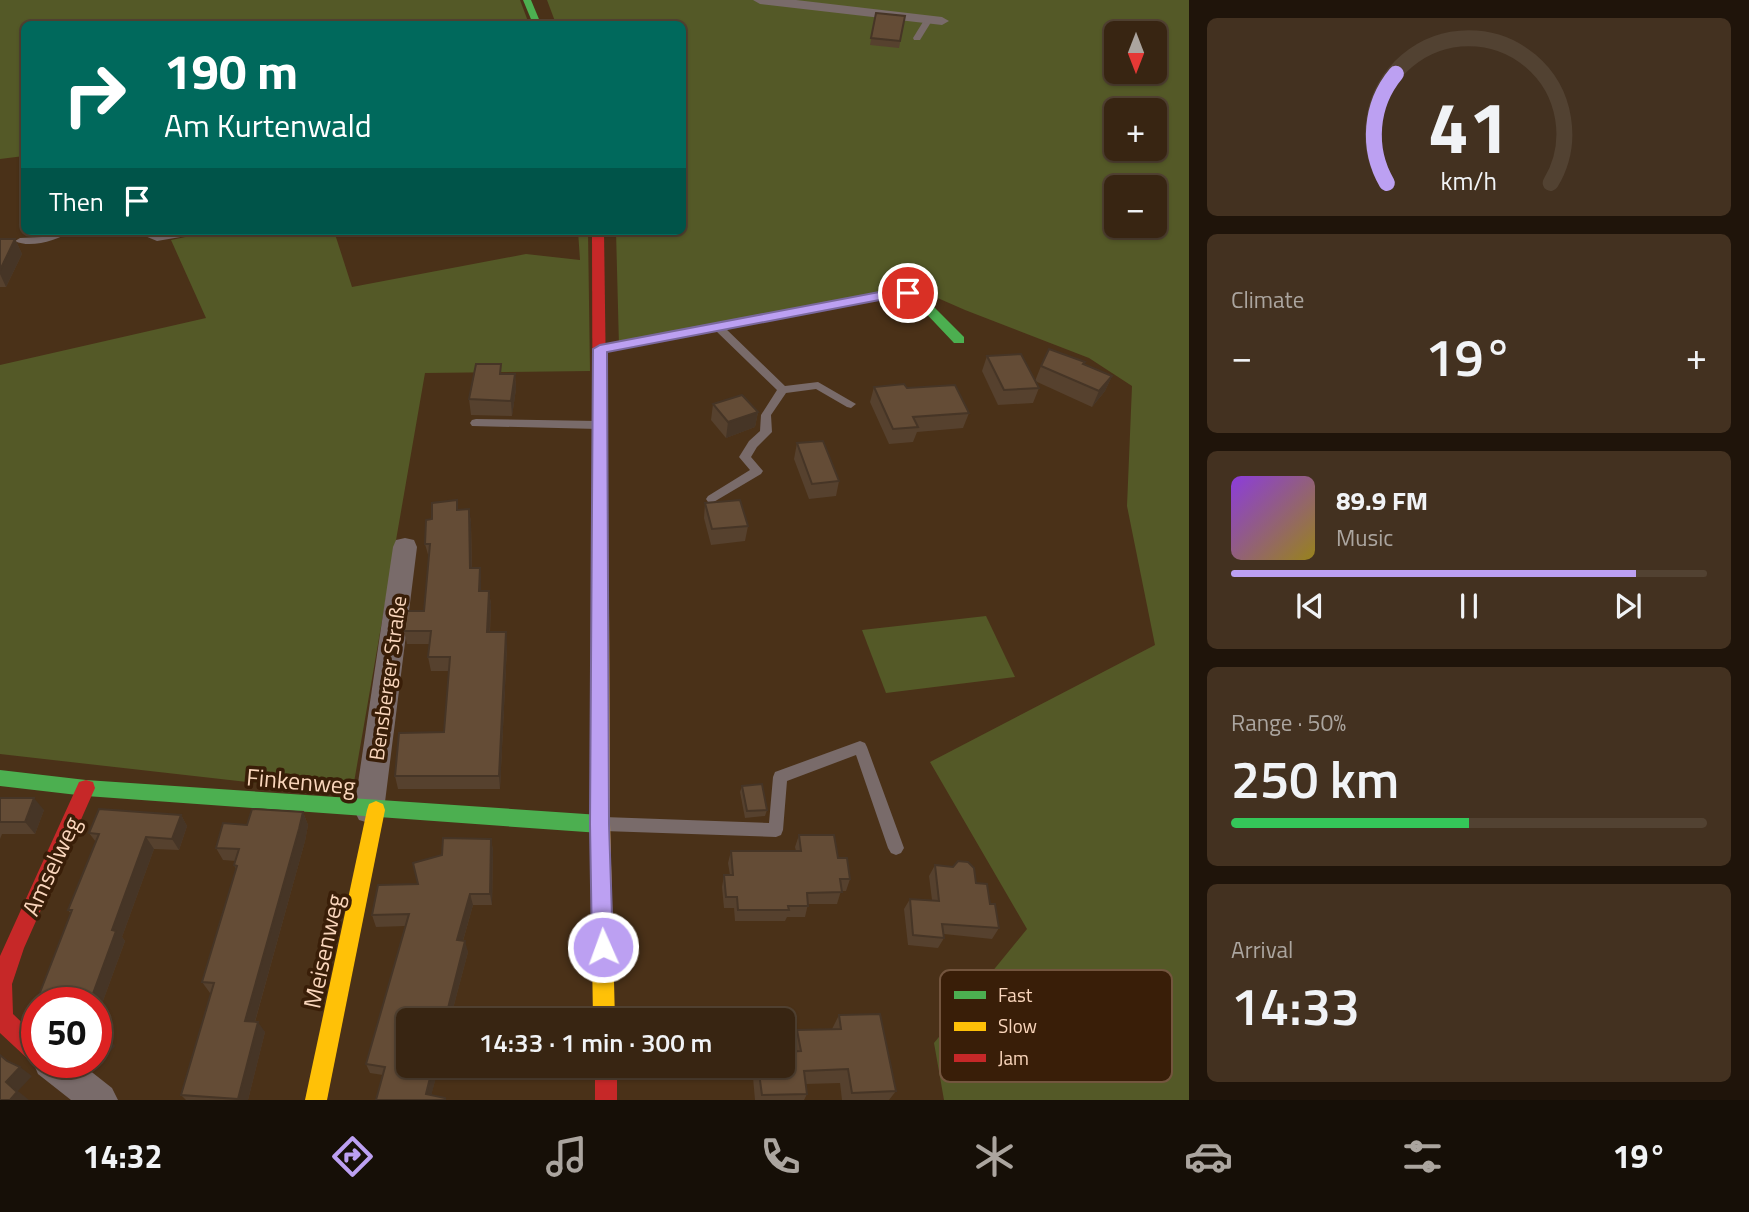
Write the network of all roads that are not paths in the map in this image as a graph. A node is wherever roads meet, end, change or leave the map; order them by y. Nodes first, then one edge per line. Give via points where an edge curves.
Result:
1 (527, 0) edge
2 (760, 0) edge
3 (935, 20) joint
4 (536, 21) edge
5 (918, 38) dead end
6 (56, 235) edge
7 (149, 235) edge
8 (175, 235) edge
9 (598, 235) edge
10 (20, 241) dead end
11 (719, 328) junction
12 (959, 340) dead end
13 (600, 349) junction
14 (783, 390) junction
15 (851, 404) dead end
16 (476, 423) dead end
17 (600, 425) junction
18 (712, 499) edge
19 (405, 547) dead end
20 (0, 778) edge
21 (86, 788) junction
22 (372, 810) junction
23 (600, 824) junction
24 (896, 848) dead end
25 (604, 1008) edge
26 (21, 1038) edge
27 (71, 1078) edge
28 (606, 1078) edge
29 (100, 1100) edge
30 (316, 1100) edge
31 (606, 1100) edge

1 - 4 street
2 - 3 street
3 - 5 lane
6 - 10 lane
7 - 8 lane
9 - 13 street
11 - 12 street via 908,293
11 - 13 street
11 - 14 lane
13 - 17 street
14 - 15 lane via 818,385
14 - 18 lane via 766,415 766,432 745,457 757,471
16 - 17 lane
17 - 23 street
19 - 22 street, Bensberger Straße
20 - 21 street, Finkenweg
21 - 22 street, Finkenweg
21 - 26 street, Amselweg via 1,984 2,1017
22 - 23 street, Finkenweg
22 - 30 street, Meisenweg
23 - 24 lane via 776,830 780,777 860,747
23 - 25 street
27 - 29 street
28 - 31 street

